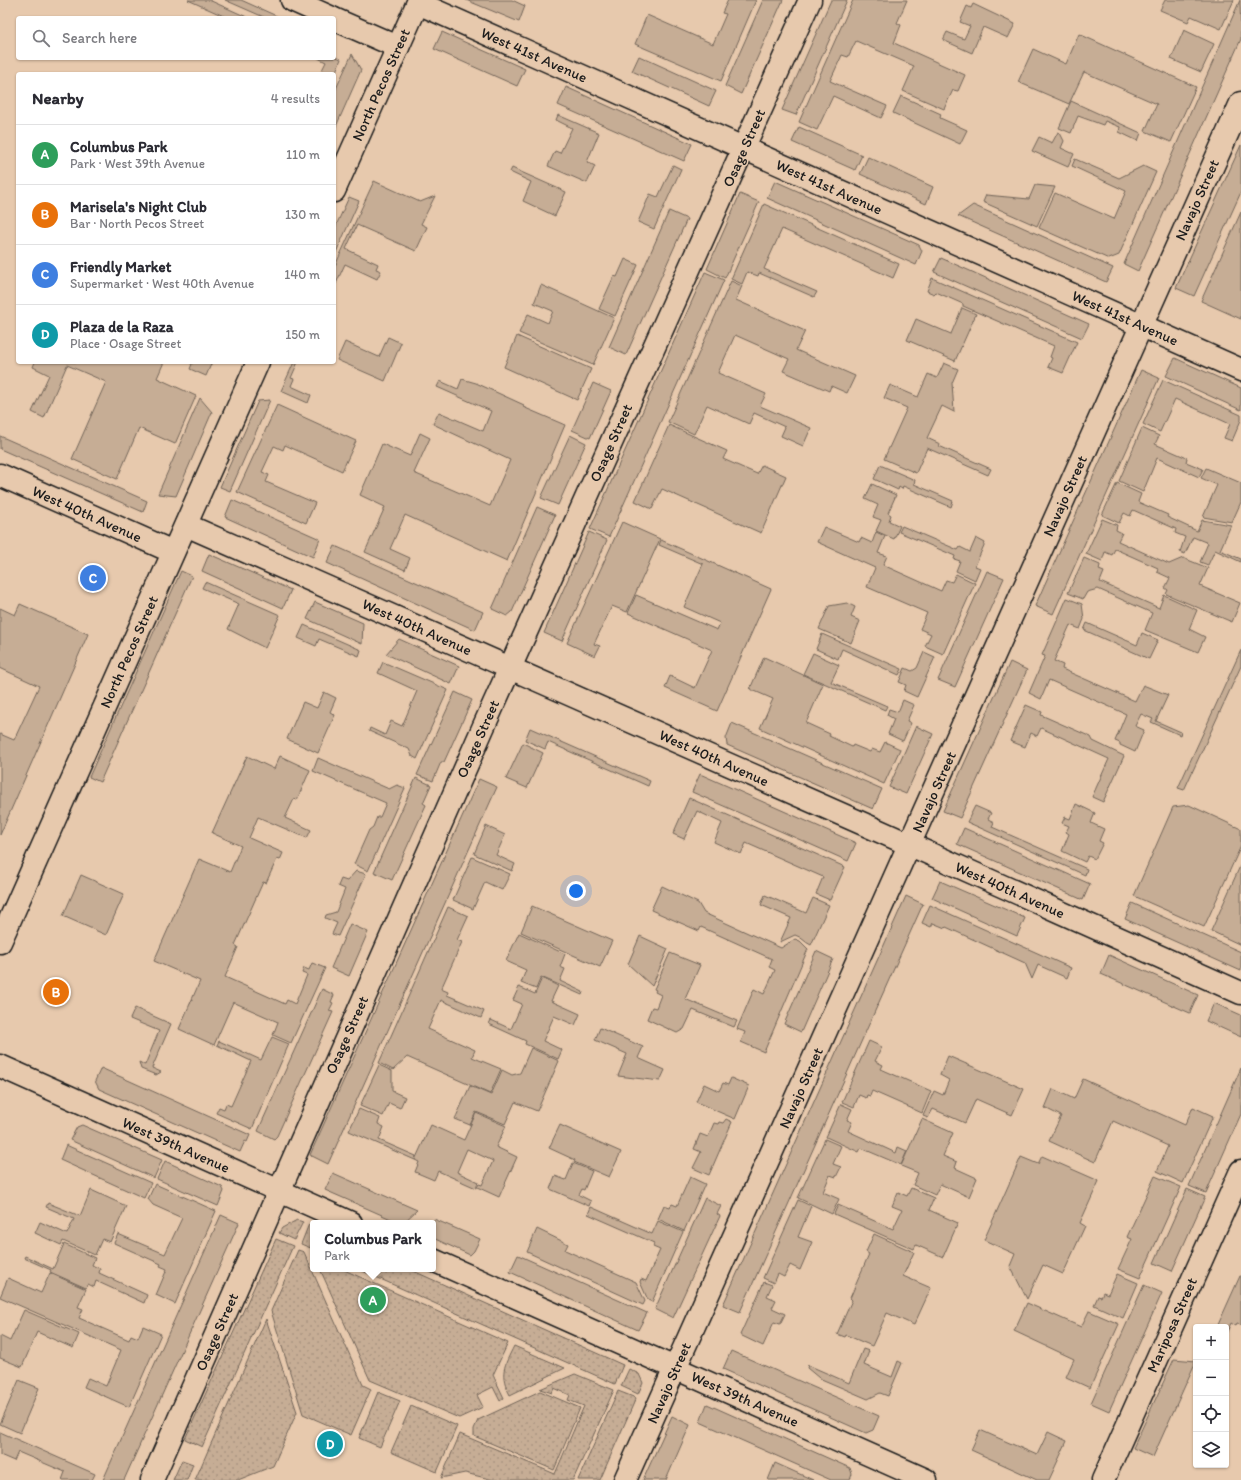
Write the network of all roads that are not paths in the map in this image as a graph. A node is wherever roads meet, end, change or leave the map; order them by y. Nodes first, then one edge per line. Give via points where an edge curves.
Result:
1 (292, 0) edge
2 (810, 0) edge
3 (419, 1) edge
4 (328, 16) edge
5 (336, 19) edge
6 (398, 47) junction
7 (1241, 103) edge
8 (744, 149) junction
9 (336, 186) edge
10 (1141, 326) junction
11 (257, 364) edge
12 (1241, 370) edge
13 (0, 475) edge
14 (186, 525) junction
15 (173, 552) junction
16 (510, 668) junction
17 (910, 845) junction
18 (0, 942) edge
19 (1241, 993) edge
20 (0, 1066) edge
21 (1241, 1171) edge
22 (279, 1191) junction
23 (344, 1220) edge
24 (436, 1261) edge
25 (676, 1368) junction
26 (152, 1480) edge
27 (625, 1480) edge
28 (926, 1480) edge
29 (1103, 1480) edge

1 - 4 street
2 - 8 street, Osage Street
3 - 6 street, North Pecos Street
3 - 8 street, West 41st Avenue
5 - 6 street
6 - 9 street, North Pecos Street
7 - 10 street, Navajo Street
8 - 10 street, West 41st Avenue
8 - 16 street, Osage Street
10 - 12 street, West 41st Avenue
10 - 17 street, Navajo Street
11 - 14 street, North Pecos Street
13 - 15 street, West 40th Avenue
14 - 15 street, North Pecos Street
14 - 16 street, West 40th Avenue
15 - 18 street, North Pecos Street
16 - 17 street, West 40th Avenue
16 - 22 street, Osage Street
17 - 19 street, West 40th Avenue
17 - 25 street, Navajo Street
20 - 22 street, West 39th Avenue
21 - 29 street, Mariposa Street
22 - 23 street, West 39th Avenue
22 - 26 street, Osage Street
24 - 25 street, West 39th Avenue
25 - 27 street, Navajo Street
25 - 28 street, West 39th Avenue

